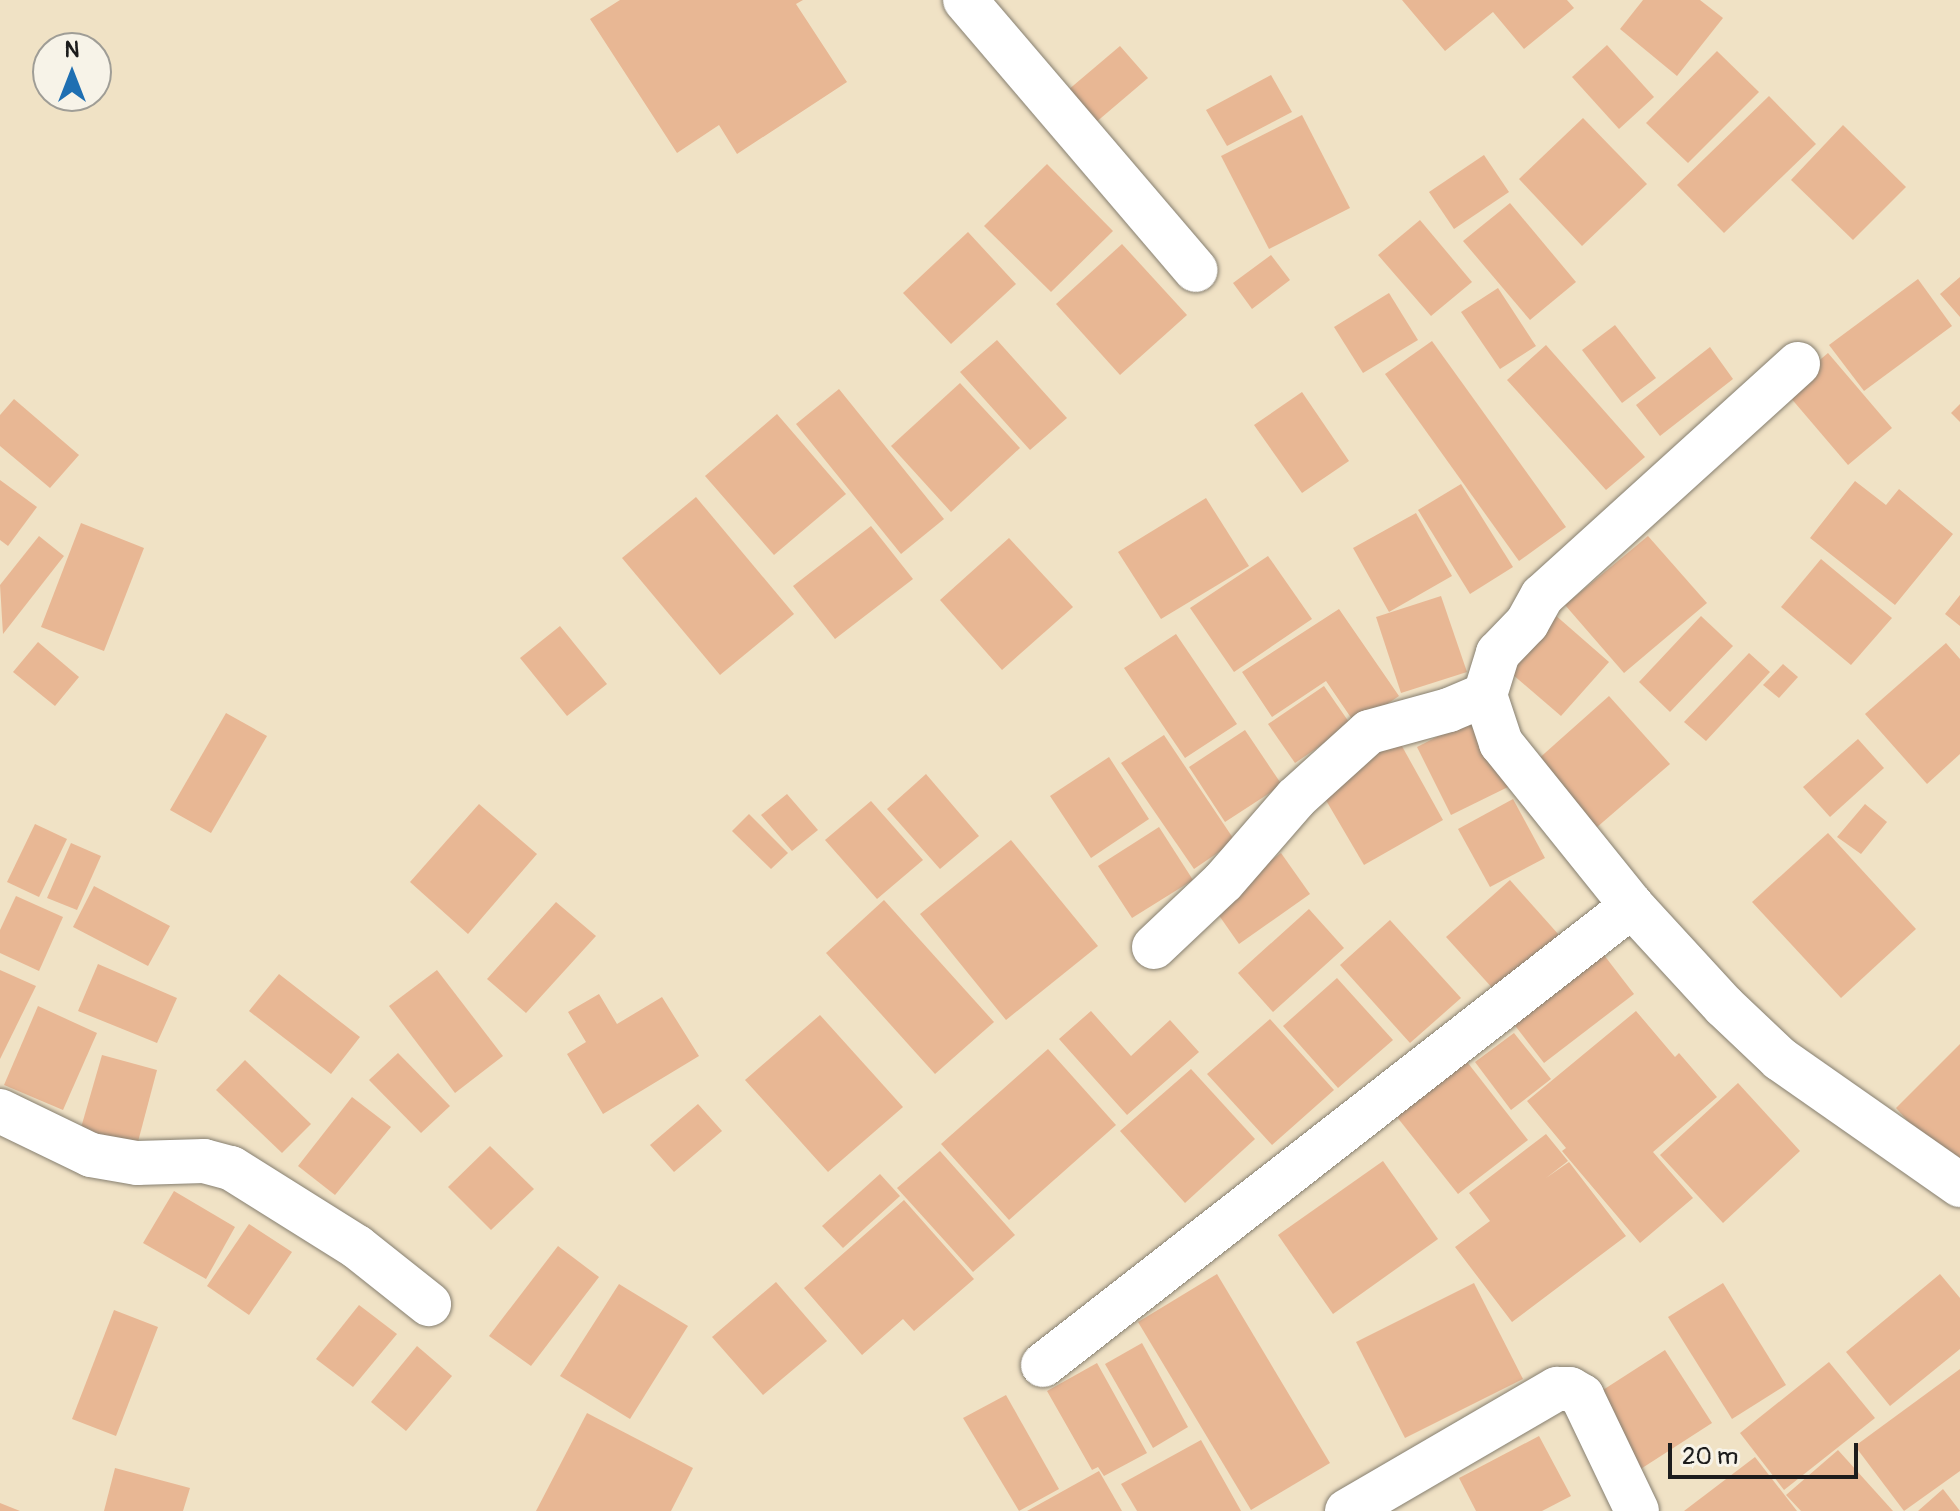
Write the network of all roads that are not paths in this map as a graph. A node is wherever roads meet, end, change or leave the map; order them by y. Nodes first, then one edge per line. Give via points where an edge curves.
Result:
1 (965, 0) edge
2 (1196, 270) dead end
3 (1798, 364) dead end
4 (1485, 695) junction
5 (1632, 906) junction
6 (1154, 947) dead end
7 (0, 1111) edge
8 (1960, 1185) edge
9 (429, 1304) dead end
10 (1043, 1365) dead end
11 (1347, 1511) edge
12 (1637, 1511) edge

1 - 2 street
3 - 4 street via 1542,596 1527,623 1498,653
4 - 5 street via 1501,743
4 - 6 street via 1369,732 1296,798 1223,882
5 - 8 street via 1780,1059
5 - 10 street
7 - 9 street via 91,1155 137,1163 204,1161 231,1168 357,1247
11 - 12 street via 1557,1389 1570,1389 1582,1396

